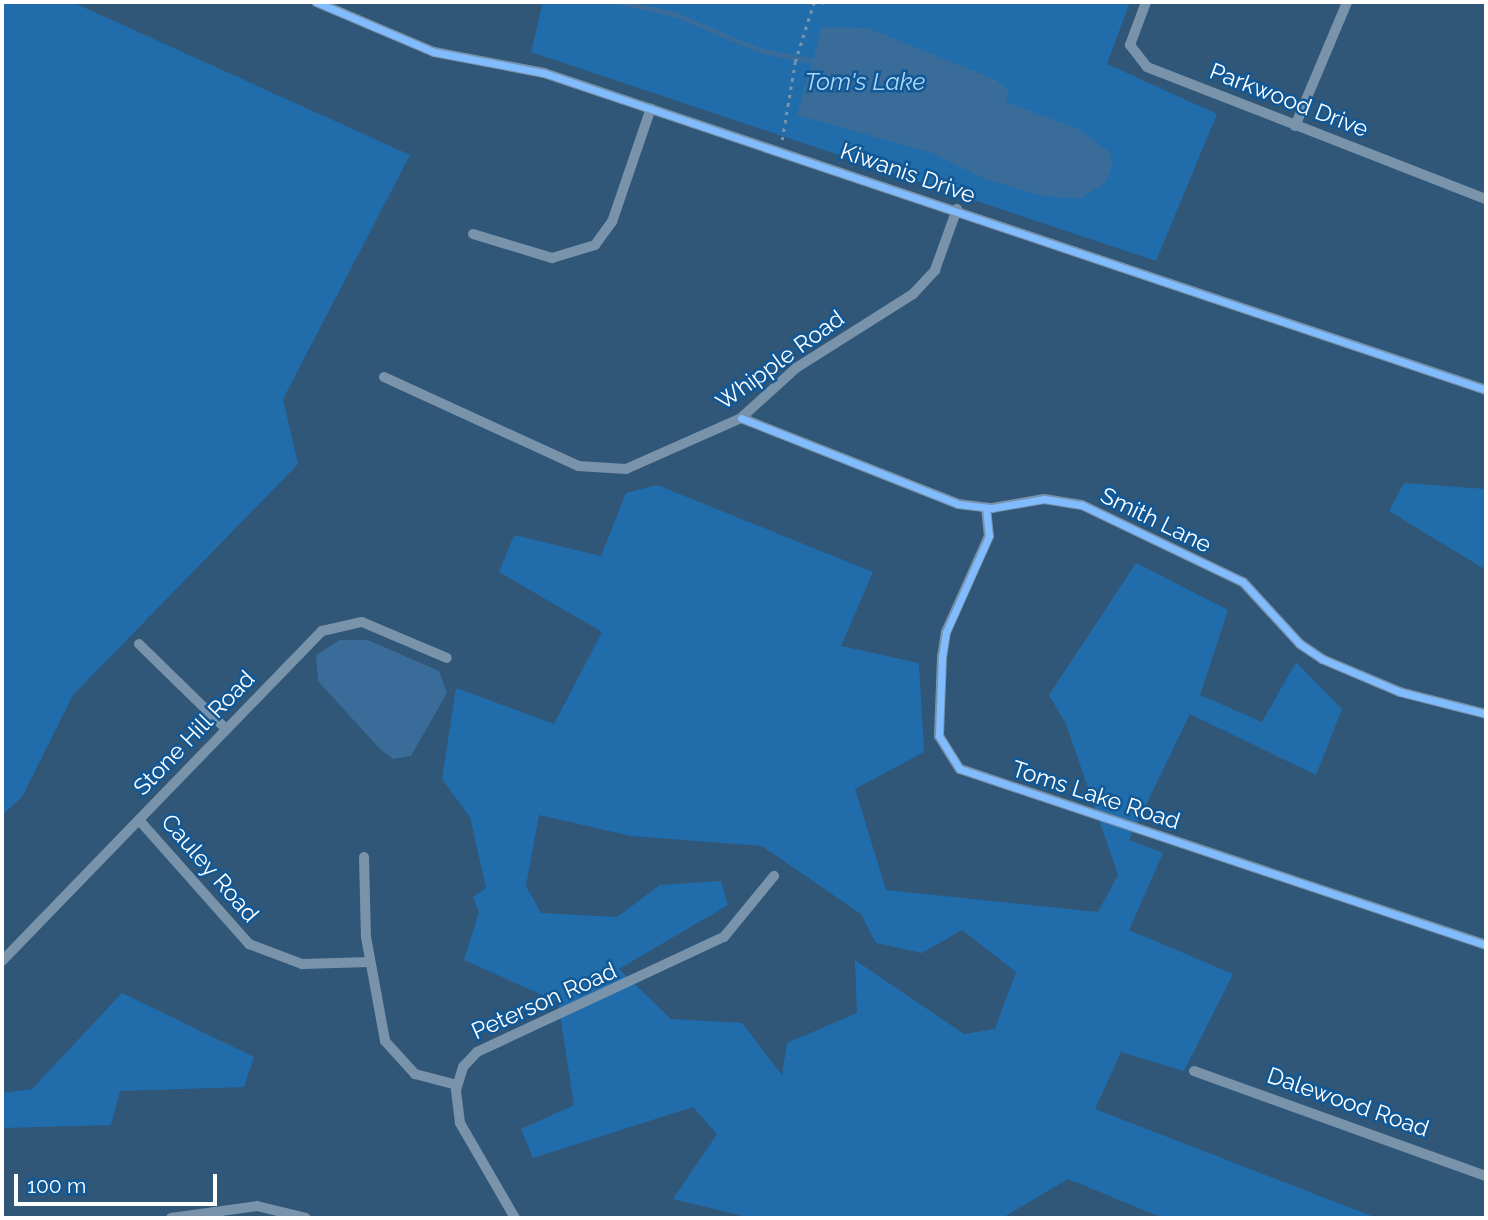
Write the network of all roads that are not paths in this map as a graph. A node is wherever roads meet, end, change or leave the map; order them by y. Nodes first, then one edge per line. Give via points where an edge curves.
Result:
1 (316, 2) edge
2 (1146, 2) edge
3 (1347, 2) edge
4 (651, 108) junction
5 (1295, 126) junction
6 (1486, 199) edge
7 (957, 209) junction
8 (473, 233) dead end
9 (384, 377) dead end
10 (1486, 390) edge
11 (741, 418) junction
12 (986, 508) junction
13 (139, 644) dead end
14 (447, 658) dead end
15 (1486, 714) edge
16 (226, 729) junction
17 (139, 820) junction
18 (364, 857) dead end
19 (774, 876) dead end
20 (1486, 945) edge
21 (2, 961) edge
22 (370, 962) junction
23 (1194, 1071) dead end
24 (457, 1085) junction
25 (1486, 1176) edge
26 (171, 1218) edge
27 (306, 1218) edge
28 (514, 1218) edge

1 - 4 street, Kiwanis Drive via 435,52 544,73
2 - 5 street, Parkwood Drive via 1130,37 1139,62
3 - 5 street
4 - 7 street, Kiwanis Drive
4 - 8 street via 612,222 595,245 552,258
5 - 6 street, Parkwood Drive
7 - 10 street, Kiwanis Drive
7 - 11 street, Whipple Road via 925,284 796,368
9 - 11 street, Whipple Road via 595,471 626,469
11 - 12 street, Smith Lane via 958,503
12 - 15 street, Smith Lane via 1044,499 1083,505 1243,582 1300,645 1322,659 1400,692
12 - 20 street, Toms Lake Road via 989,537 946,632 940,670 939,736 960,769
13 - 16 street
14 - 16 street, Stone Hill Road via 377,626 334,624
16 - 17 street, Stone Hill Road
17 - 21 street, Stone Hill Road
17 - 22 street, Cauley Road via 249,944 302,964
18 - 22 street
19 - 24 street, Peterson Road via 724,937 477,1052
22 - 24 street via 380,1028 393,1054 428,1080
23 - 25 street, Dalewood Road
24 - 28 street via 460,1123
26 - 27 street via 257,1206

